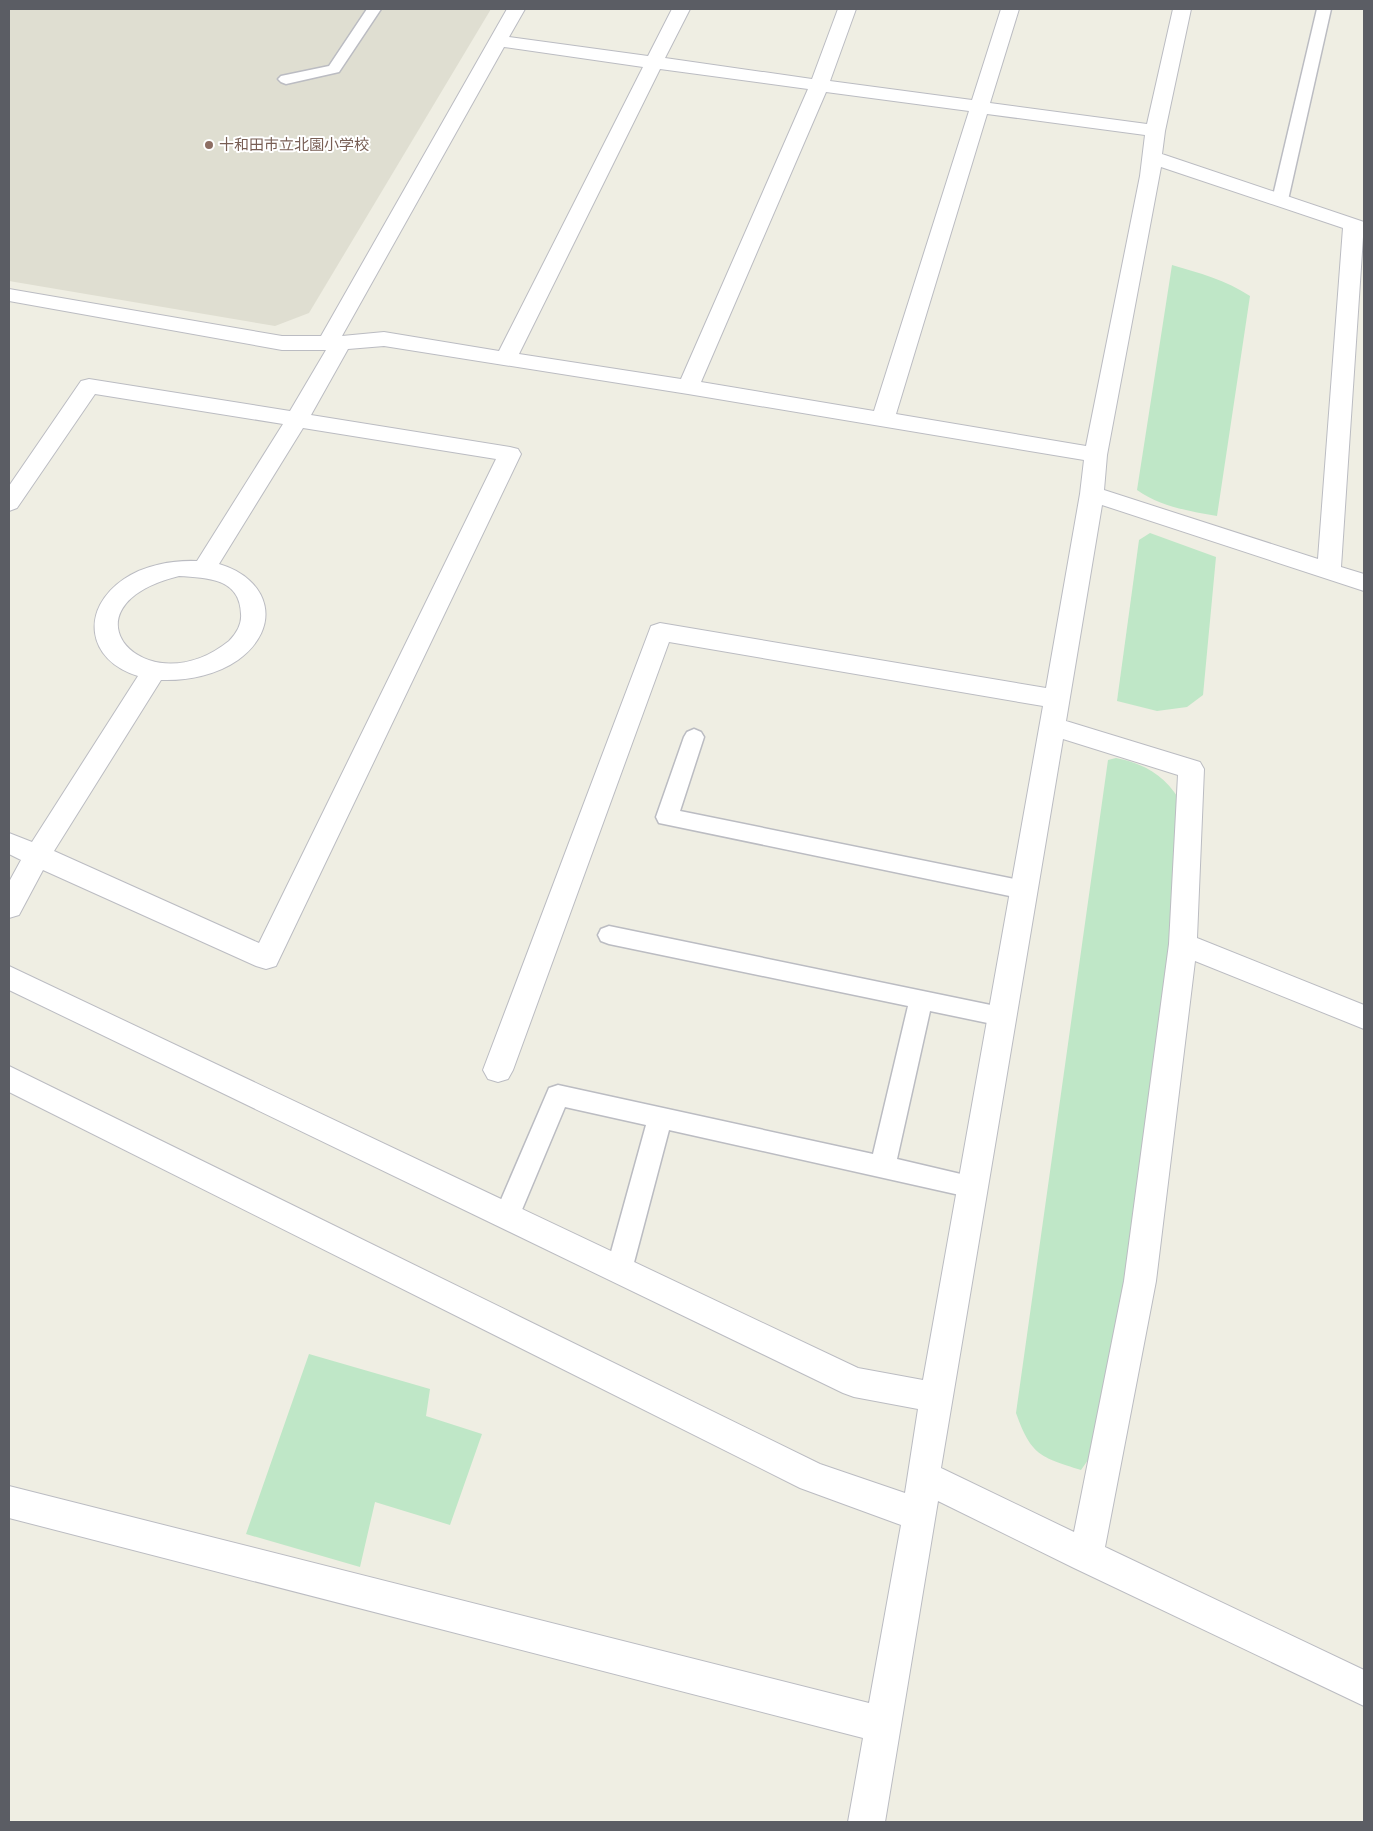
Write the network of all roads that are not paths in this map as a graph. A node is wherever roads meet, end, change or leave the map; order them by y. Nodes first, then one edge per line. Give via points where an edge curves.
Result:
1 (374, 9) edge
2 (516, 9) edge
3 (681, 9) edge
4 (847, 9) edge
5 (1010, 9) edge
6 (1182, 9) edge
7 (1324, 9) edge
8 (497, 41) junction
9 (654, 63) junction
10 (286, 79) dead end
11 (818, 85) junction
12 (980, 106) junction
13 (1155, 130) junction
14 (1152, 157) junction
15 (1280, 200) junction
16 (1359, 227) edge
17 (9, 295) edge
18 (334, 343) junction
19 (507, 357) junction
20 (688, 387) junction
21 (297, 419) junction
22 (883, 419) junction
23 (1096, 455) junction
24 (1092, 494) junction
25 (9, 503) edge
26 (204, 569) junction
27 (1329, 572) junction
28 (1364, 583) edge
29 (154, 671) junction
30 (1054, 713) junction
31 (694, 737) dead end
32 (9, 843) edge
33 (37, 856) junction
34 (1024, 890) junction
35 (9, 907) edge
36 (610, 935) dead end
37 (1182, 944) junction
38 (9, 977) edge
39 (921, 999) junction
40 (1002, 1016) junction
41 (1364, 1017) edge
42 (498, 1070) dead end
43 (9, 1078) edge
44 (660, 1118) junction
45 (883, 1166) junction
46 (973, 1187) junction
47 (507, 1216) junction
48 (619, 1270) junction
49 (936, 1397) junction
50 (923, 1476) junction
51 (9, 1502) edge
52 (920, 1515) junction
53 (1086, 1556) junction
54 (1364, 1688) edge
55 (883, 1725) junction
56 (866, 1822) edge

1 - 10 lane via 334,69
2 - 8 street
3 - 9 street
4 - 11 street
5 - 12 street
6 - 13 street
7 - 15 lane
8 - 9 street
8 - 18 street
9 - 11 street
9 - 19 street
11 - 12 street
11 - 20 street
12 - 13 street
12 - 22 street
13 - 14 street
14 - 15 street
14 - 23 street
15 - 16 street
16 - 27 street
17 - 18 street via 282,343
18 - 19 street via 384,339
18 - 21 street
19 - 20 street
20 - 22 street
21 - 25 street via 90,386
21 - 26 street
21 - 33 street via 510,454 266,958
22 - 23 street
23 - 24 street
24 - 27 street
24 - 30 street
26 - 29 street via 179,568 154,574 120,595 106,617 105,636 114,652 131,664
26 - 29 street via 224,574 241,584 251,597 255,612 251,629 240,644 223,658 177,672
27 - 28 street
29 - 33 street
30 - 34 street
30 - 37 street via 1190,769
30 - 42 street via 660,632
31 - 34 lane via 667,818
32 - 33 street
33 - 35 street
34 - 40 street
36 - 39 lane
37 - 41 street
37 - 53 street via 1140,1281
38 - 47 street
39 - 40 lane
39 - 45 lane
40 - 46 street
43 - 52 street via 812,1477
44 - 45 lane
44 - 47 lane via 558,1095
44 - 48 lane
45 - 46 lane
46 - 49 street
47 - 48 street
48 - 49 street via 854,1382
49 - 50 street
50 - 52 street
50 - 53 street
51 - 55 street
52 - 55 street
53 - 54 street
55 - 56 street

